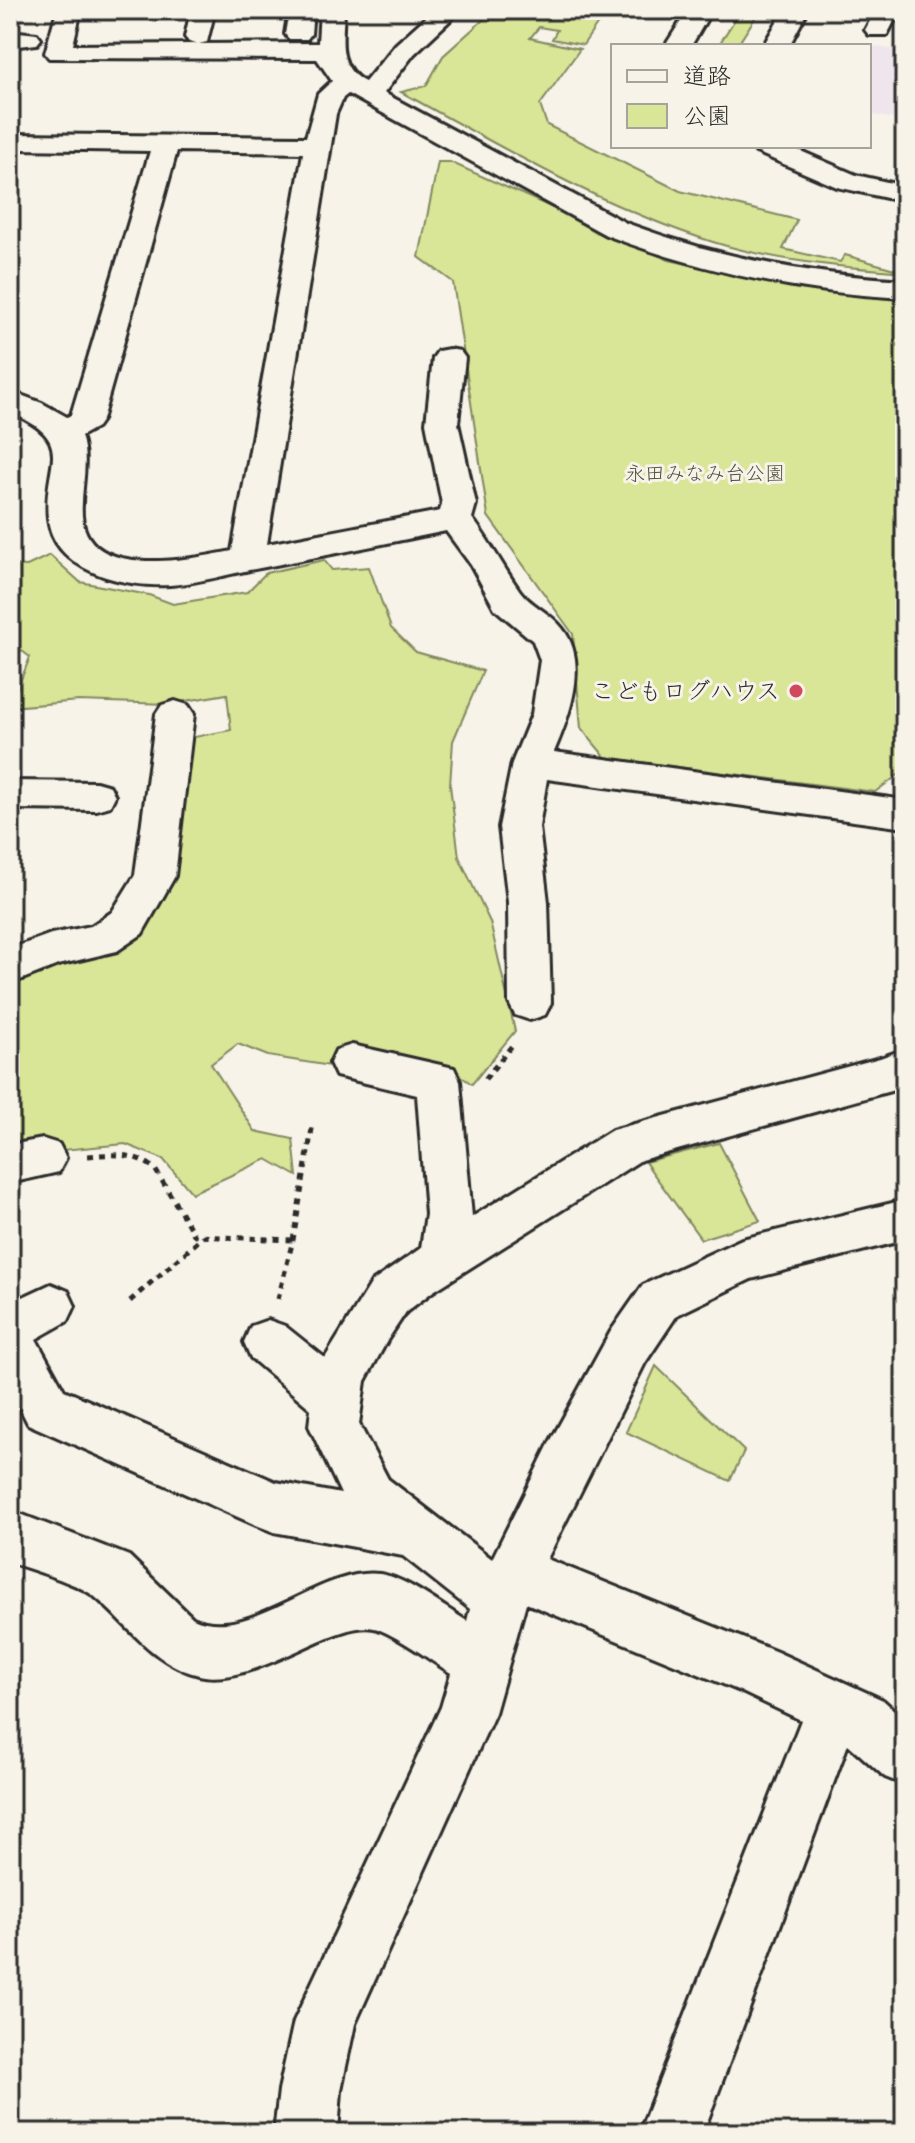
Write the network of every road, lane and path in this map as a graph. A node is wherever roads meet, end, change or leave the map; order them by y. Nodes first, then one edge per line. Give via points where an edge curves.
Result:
1 (69, 10) edge
2 (203, 10) edge
3 (332, 10) edge
4 (449, 10) edge
5 (700, 10) edge
6 (796, 10) edge
7 (198, 37) dead end
8 (679, 44) edge
9 (777, 44) edge
10 (329, 51) junction
11 (357, 89) junction
12 (10, 113) edge
13 (166, 143) junction
14 (318, 145) junction
15 (771, 148) edge
16 (13, 150) edge
17 (848, 154) dead end
18 (905, 171) edge
19 (905, 194) edge
20 (905, 289) edge
21 (449, 358) dead end
22 (10, 401) edge
23 (63, 432) junction
24 (455, 519) junction
25 (248, 557) junction
26 (175, 714) dead end
27 (531, 763) junction
28 (10, 795) edge
29 (96, 796) dead end
30 (905, 814) edge
31 (10, 967) edge
32 (530, 1003) joint
33 (352, 1063) dead end
34 (892, 1080) edge
35 (441, 1121) junction
36 (313, 1123) dead end
37 (26, 1161) edge
38 (905, 1220) edge
39 (204, 1236) junction
40 (293, 1240) junction
41 (429, 1268) junction
42 (130, 1301) dead end
43 (51, 1306) dead end
44 (10, 1333) edge
45 (10, 1339) edge
46 (268, 1342) joint
47 (337, 1399) junction
48 (413, 1532) junction
49 (10, 1536) edge
50 (507, 1585) junction
51 (483, 1661) junction
52 (834, 1707) junction
53 (905, 1757) edge
54 (306, 2133) edge
55 (671, 2133) edge

1 - 10 street via 58,53
2 - 7 street
3 - 10 street
4 - 11 street
5 - 8 street
6 - 9 street
10 - 11 street via 336,72
11 - 14 street via 331,94
11 - 20 street via 557,199 663,248 792,278
12 - 16 street
13 - 14 street
13 - 16 street
13 - 23 street via 86,420
14 - 25 street
15 - 19 street via 847,181
17 - 18 street
21 - 24 street via 442,423 459,504
22 - 23 street
23 - 25 street via 69,457 65,520 71,542 99,562 136,573 170,574
24 - 25 street
24 - 27 street via 508,601 549,635 558,660 551,714
26 - 31 street via 155,876 127,923 102,940 51,950
27 - 30 street
27 - 32 street via 519,827 528,902
28 - 29 street
32 - 35 path via 522,1030 503,1060
33 - 35 street via 438,1081
34 - 41 street via 628,1144
35 - 41 street via 449,1214
36 - 40 path
37 - 39 path via 116,1154 146,1160 195,1236
38 - 50 street via 742,1260 660,1300 628,1347
39 - 40 path
39 - 42 path
40 - 46 path
41 - 47 street via 389,1297 341,1377
43 - 44 street via 13,1326
45 - 48 street via 46,1407 274,1507
46 - 47 street
47 - 48 street via 334,1426 370,1497
48 - 50 street
49 - 51 street via 110,1575 174,1637 198,1648 220,1651 345,1604 381,1601
50 - 51 street
50 - 52 street via 758,1671
51 - 54 street via 467,1713 325,2021
52 - 53 street via 863,1720
52 - 55 street

